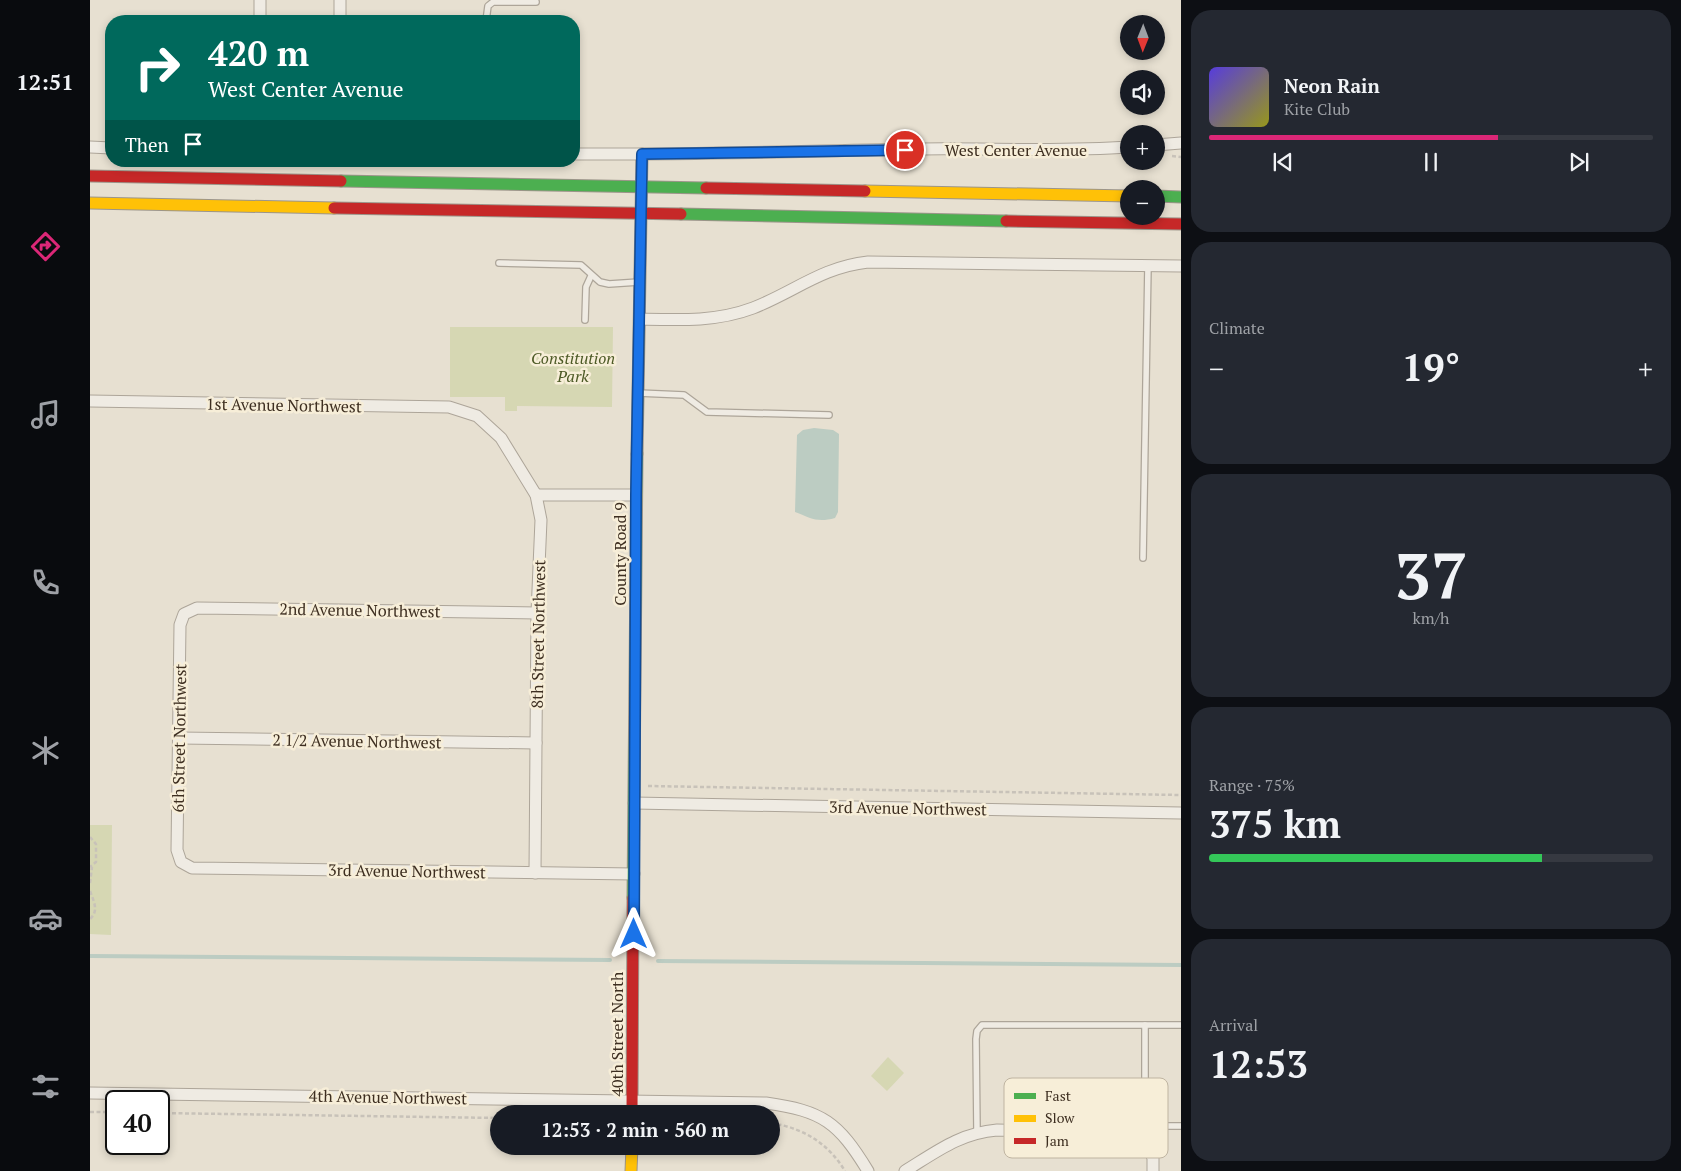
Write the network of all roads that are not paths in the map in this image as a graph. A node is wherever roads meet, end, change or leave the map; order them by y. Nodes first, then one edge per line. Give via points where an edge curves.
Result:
1 (260, 0) edge
2 (340, 0) edge
3 (536, 2) dead end
4 (260, 15) edge
5 (340, 15) edge
6 (487, 15) edge
7 (1181, 143) edge
8 (1165, 144) edge
9 (90, 147) edge
10 (105, 148) edge
11 (1120, 148) edge
12 (580, 154) edge
13 (642, 154) junction
14 (90, 176) edge
15 (643, 188) junction
16 (1120, 196) edge
17 (1165, 196) edge
18 (1181, 197) edge
19 (90, 203) edge
20 (642, 214) junction
21 (1181, 224) edge
22 (499, 263) dead end
23 (1148, 265) junction
24 (1181, 266) edge
25 (591, 276) junction
26 (641, 282) junction
27 (640, 319) junction
28 (585, 320) dead end
29 (638, 393) junction
30 (90, 401) edge
31 (829, 415) dead end
32 (477, 416) joint
33 (536, 495) junction
34 (636, 495) junction
35 (1143, 558) dead end
36 (537, 613) junction
37 (184, 614) joint
38 (179, 738) junction
39 (536, 743) junction
40 (634, 803) junction
41 (1181, 813) edge
42 (181, 862) joint
43 (535, 873) junction
44 (634, 874) junction
45 (634, 954) joint
46 (1181, 1024) edge
47 (1145, 1025) junction
48 (1145, 1078) edge
49 (90, 1092) edge
50 (633, 1100) junction
51 (633, 1105) edge
52 (1168, 1126) edge
53 (1181, 1126) edge
54 (1004, 1130) edge
55 (977, 1132) junction
56 (632, 1155) edge
57 (1153, 1158) edge
58 (631, 1171) edge
59 (868, 1171) edge
60 (905, 1171) edge
61 (1153, 1171) edge

1 - 4 street
2 - 5 street
3 - 6 lane via 493,2 488,6
7 - 8 street
9 - 10 street
11 - 13 street, West Center Avenue via 1083,151 923,149
12 - 13 street, West Center Avenue
13 - 15 main road, County Road 9
14 - 15 main road
15 - 16 main road
15 - 20 main road, County Road 9
17 - 18 main road
19 - 20 main road
20 - 21 main road
20 - 26 main road, County Road 9
22 - 25 lane via 581,265
23 - 24 street
23 - 27 street via 862,262 827,271 730,316 685,321
23 - 35 lane
25 - 26 lane via 609,284
25 - 28 lane via 586,287
26 - 27 main road, County Road 9
27 - 29 main road, County Road 9
29 - 31 lane via 684,395 707,412
29 - 34 main road, County Road 9
30 - 32 street, 1st Avenue Northwest via 449,408
32 - 33 street, 8th Street Northwest via 501,438
33 - 34 street
33 - 36 street, 8th Street Northwest via 541,520
34 - 40 main road, County Road 9
36 - 37 street, 2nd Avenue Northwest via 197,608
36 - 39 street, 8th Street Northwest
37 - 38 street, 6th Street Northwest via 180,625
38 - 39 street, 2 1/2 Avenue Northwest
38 - 42 street, 6th Street Northwest via 177,850
39 - 43 street, 8th Street Northwest
40 - 41 street, 3rd Avenue Northwest
40 - 44 main road, County Road 9
42 - 43 street, 3rd Avenue Northwest via 192,868
43 - 44 street, 3rd Avenue Northwest
44 - 45 main road, County Road 9
45 - 50 main road, 40th Street North
46 - 47 lane
47 - 48 lane
47 - 55 lane via 982,1025 976,1039
49 - 50 street, 4th Avenue Northwest
50 - 51 main road, 40th Street North
50 - 59 street, 4th Avenue Northwest via 790,1106 835,1126 850,1142
52 - 53 lane
54 - 55 street
55 - 60 street via 956,1140
56 - 58 main road
57 - 61 street

